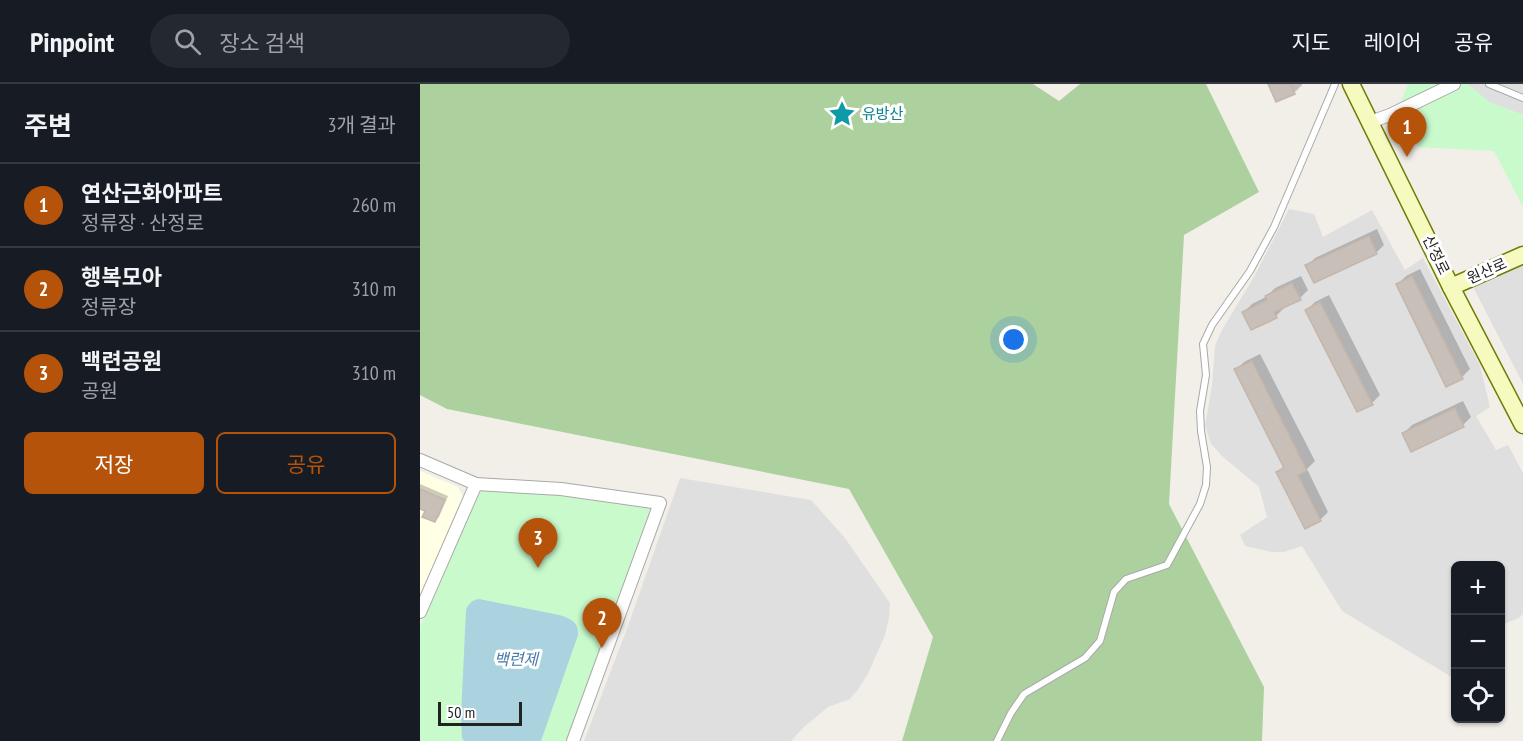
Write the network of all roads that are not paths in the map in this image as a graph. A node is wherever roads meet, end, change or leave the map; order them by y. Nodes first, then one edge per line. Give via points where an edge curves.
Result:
1 (1335, 84) edge
2 (1351, 84) edge
3 (1454, 84) edge
4 (1490, 84) edge
5 (1523, 98) edge
6 (1370, 122) junction
7 (1523, 255) edge
8 (1451, 287) junction
9 (1523, 425) edge
10 (420, 460) edge
11 (476, 484) junction
12 (420, 612) edge
13 (573, 741) edge
14 (997, 741) edge

1 - 14 lane via 1274,227 1203,345 1206,375 1200,411 1207,476 1200,504 1167,566 1126,579 1114,592 1100,641 1085,658 1024,693
2 - 6 street, 산정로
3 - 6 street
4 - 5 lane
6 - 8 street, 산정로
7 - 8 street, 원산로
8 - 9 street, 산정로
10 - 11 street
11 - 12 street
11 - 13 street via 561,489 660,503

